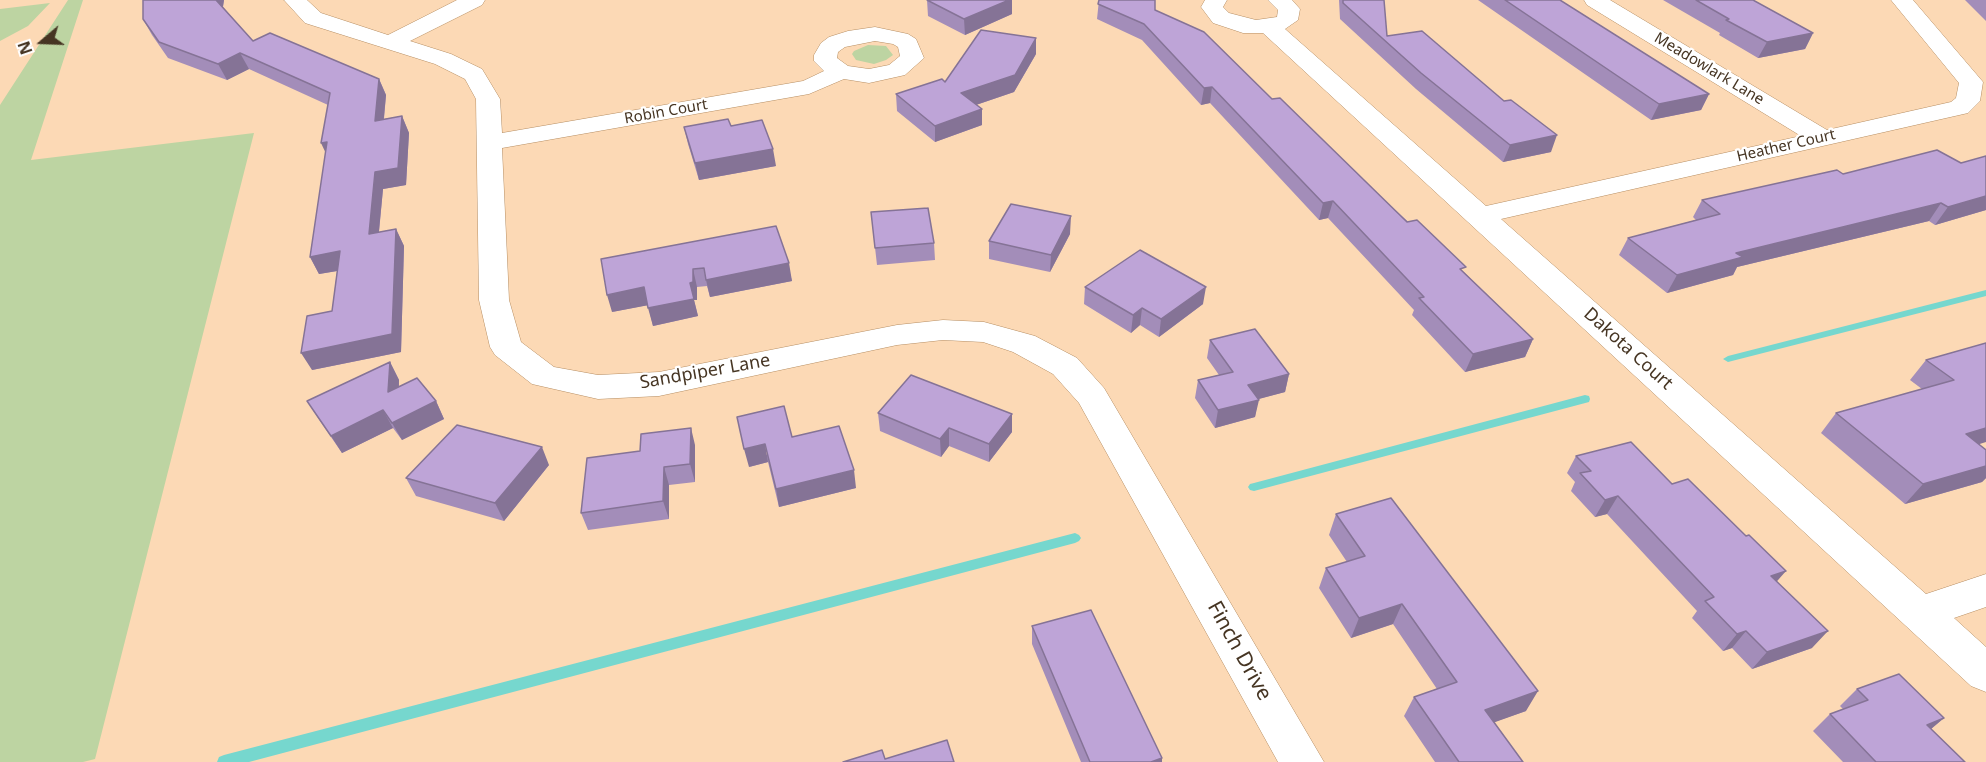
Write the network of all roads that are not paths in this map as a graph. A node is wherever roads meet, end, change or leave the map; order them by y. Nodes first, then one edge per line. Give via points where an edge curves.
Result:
1 (295, 0) edge
2 (474, 0) edge
3 (1216, 0) edge
4 (1595, 0) edge
5 (1902, 0) edge
6 (1274, 13) edge
7 (391, 42) junction
8 (841, 72) dead end
9 (1822, 138) junction
10 (489, 143) junction
11 (1479, 216) junction
12 (1177, 539) joint
13 (1986, 590) edge
14 (1920, 613) junction
15 (1986, 673) edge
16 (1302, 762) edge

1 - 7 street, Sandpiper Lane via 313,18
2 - 7 street
3 - 6 street, Dakota Court via 1212,7 1221,18 1243,26
4 - 9 street, Meadowlark Lane
5 - 9 street, Heather Court via 1971,82 1968,101 1959,108
6 - 11 street, Dakota Court
7 - 10 street, Sandpiper Lane via 443,58 474,74 488,99
8 - 10 street, Robin Court via 809,87
9 - 11 street, Heather Court
10 - 12 street, Sandpiper Lane via 494,300 506,347 544,376 598,387 659,384 897,335 943,330 984,332 1024,344 1065,366 1092,396
11 - 14 street, Dakota Court
12 - 16 street, Finch Drive
13 - 14 street
14 - 15 street, Dakota Court

